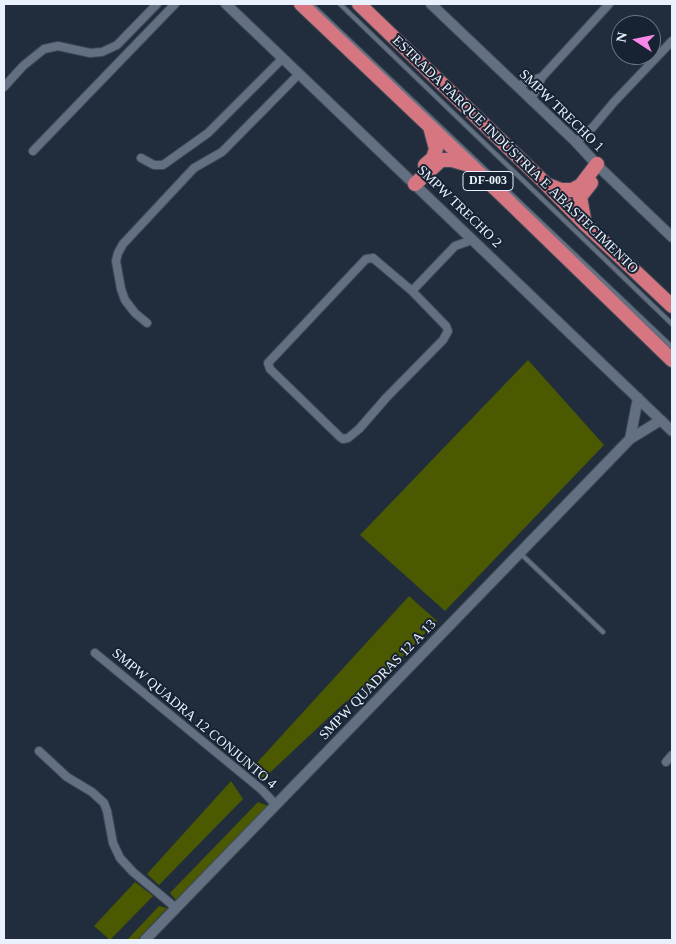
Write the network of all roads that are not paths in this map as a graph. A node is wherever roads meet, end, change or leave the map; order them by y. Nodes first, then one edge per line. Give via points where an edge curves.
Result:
1 (157, 4) edge
2 (175, 4) edge
3 (226, 4) edge
4 (301, 4) edge
5 (311, 4) edge
6 (340, 4) edge
7 (359, 4) edge
8 (431, 4) edge
9 (609, 4) edge
10 (672, 41) edge
11 (283, 58) junction
12 (299, 74) junction
13 (542, 77) junction
14 (516, 86) junction
15 (4, 87) edge
16 (531, 100) junction
17 (430, 126) junction
18 (576, 142) junction
19 (33, 151) dead end
20 (141, 158) dead end
21 (472, 166) junction
22 (600, 167) junction
23 (412, 181) junction
24 (545, 183) junction
25 (586, 225) junction
26 (461, 230) junction
27 (672, 237) edge
28 (472, 240) junction
29 (456, 246) junction
30 (412, 291) junction
31 (672, 305) edge
32 (147, 323) dead end
33 (672, 324) edge
34 (672, 347) edge
35 (672, 360) edge
36 (638, 398) junction
37 (661, 420) junction
38 (672, 431) edge
39 (630, 439) junction
40 (520, 553) junction
41 (603, 632) dead end
42 (95, 653) dead end
43 (39, 751) dead end
44 (672, 755) edge
45 (666, 762) dead end
46 (276, 805) junction
47 (176, 908) junction
48 (145, 940) edge

1 - 15 street via 117,45 90,53 58,46 44,49
2 - 19 street
3 - 11 street, SMPW TRECHO 2
4 - 17 highway, DF-003
5 - 34 lane
6 - 33 lane
7 - 24 highway, ESTRADA PARQUE INDÚSTRIA E ABASTECIMENTO / DF-003
8 - 14 street, SMPW TRECHO 1
9 - 13 street
10 - 18 street
11 - 12 street, SMPW TRECHO 2
11 - 20 street via 208,133 163,165 154,165
12 - 23 street, SMPW TRECHO 2
12 - 32 street via 222,152 194,168 123,244 116,261 121,289 125,300
13 - 14 street
13 - 16 street
14 - 16 street, SMPW TRECHO 1
16 - 18 street, SMPW TRECHO 1
17 - 21 highway, DF-003
17 - 23 highway via 435,154
18 - 22 street, SMPW TRECHO 1
21 - 23 highway via 441,160
21 - 35 highway, DF-003
22 - 24 highway via 572,190 561,190
22 - 25 highway via 580,197
22 - 27 street, SMPW TRECHO 1
23 - 26 street, SMPW TRECHO 2
24 - 25 highway, ESTRADA PARQUE INDÚSTRIA E ABASTECIMENTO / DF-003
25 - 31 highway, ESTRADA PARQUE INDÚSTRIA E ABASTECIMENTO / DF-003
26 - 28 street, SMPW TRECHO 2
26 - 29 street
28 - 29 street
28 - 36 street, SMPW TRECHO 2
29 - 30 street
30 - 30 street via 376,259 366,259 269,360 270,369 342,438 348,438 359,429 447,335 446,326
36 - 37 street, SMPW TRECHO 2
36 - 39 street
37 - 38 street, SMPW TRECHO 2
37 - 39 street, SMPW QUADRAS 12 A 13
39 - 40 street, SMPW QUADRAS 12 A 13
40 - 41 lane
40 - 46 street, SMPW QUADRAS 12 A 13
42 - 46 street, SMPW QUADRA 12 CONJUNTO 4
43 - 47 street via 67,777 104,803 113,843 120,858
44 - 45 street
46 - 47 street, SMPW QUADRAS 12 A 13
47 - 48 street, SMPW QUADRAS 12 A 13

